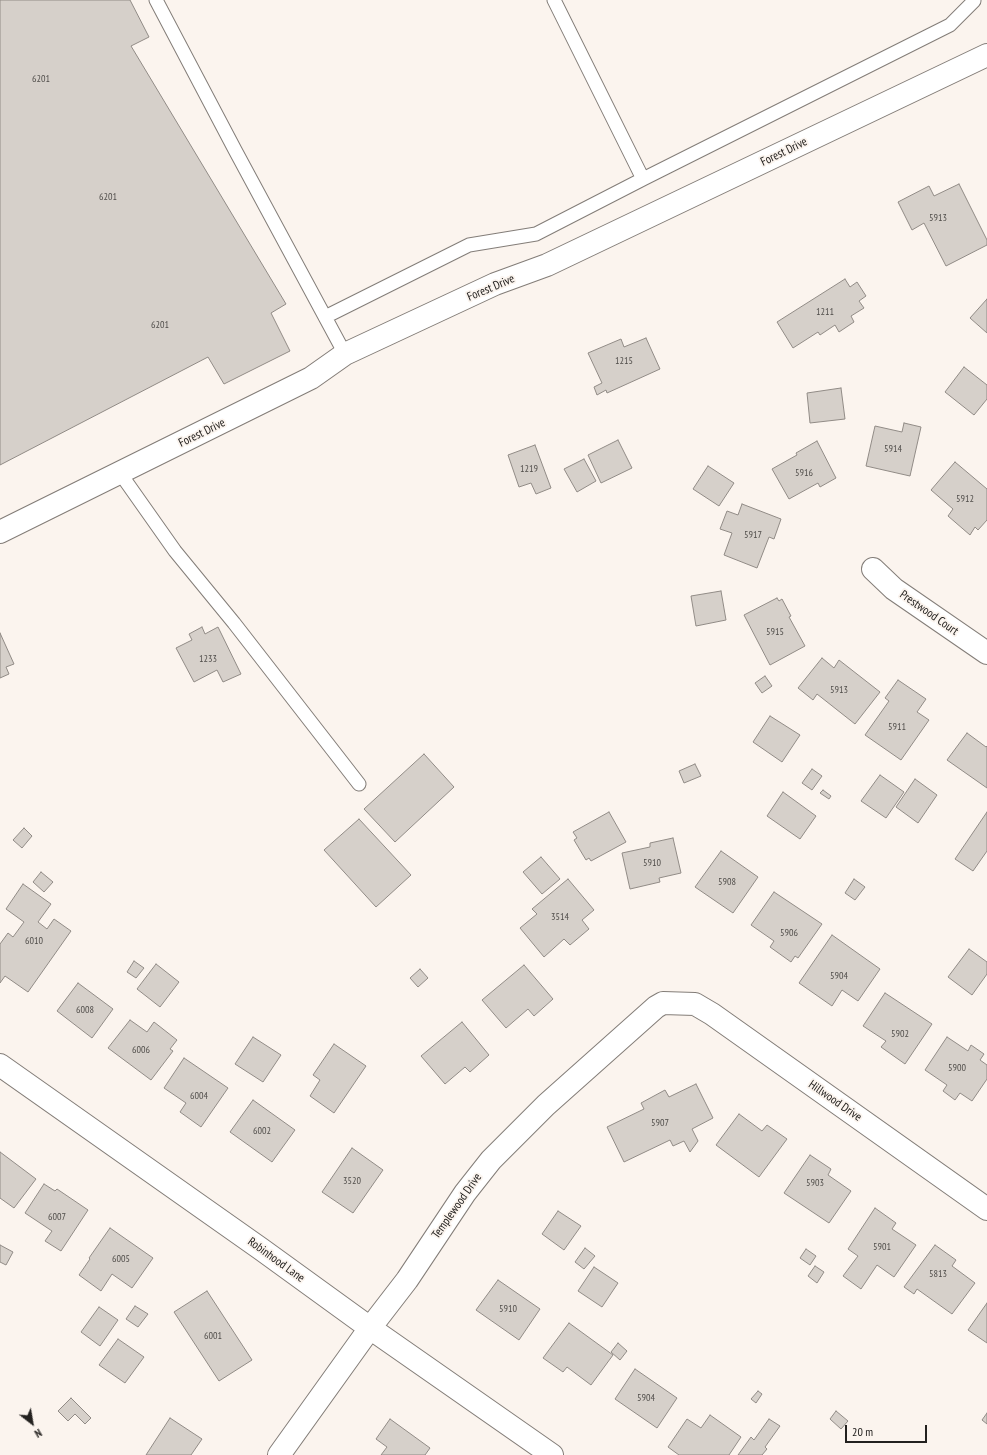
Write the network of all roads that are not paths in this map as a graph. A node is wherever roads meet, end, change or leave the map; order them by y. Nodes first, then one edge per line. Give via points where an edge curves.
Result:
1 (156, 0) edge
2 (554, 0) edge
3 (974, 0) edge
4 (987, 55) edge
5 (643, 179) junction
6 (325, 317) junction
7 (345, 354) junction
8 (120, 473) junction
9 (0, 532) edge
10 (872, 569) dead end
11 (987, 653) edge
12 (359, 784) dead end
13 (678, 1003) joint
14 (0, 1065) edge
15 (987, 1209) edge
16 (370, 1328) junction
17 (279, 1455) edge
18 (552, 1455) edge

1 - 6 lane
2 - 5 lane
3 - 5 lane via 950,25
4 - 7 street, Forest Drive via 547,265 495,284
5 - 6 lane via 536,234 469,245
6 - 7 lane
7 - 8 street, Forest Drive via 311,378
8 - 9 street, Forest Drive
8 - 12 lane via 175,551
10 - 11 street, Prestwood Court via 894,588
13 - 15 street, Hillwood Drive via 695,1004 712,1014
13 - 16 street, Templewood Drive via 663,1003 656,1007 546,1105 491,1160 465,1193 408,1280
14 - 16 street, Robinhood Lane
16 - 17 street, Templewood Drive
16 - 18 street, Robinhood Lane

